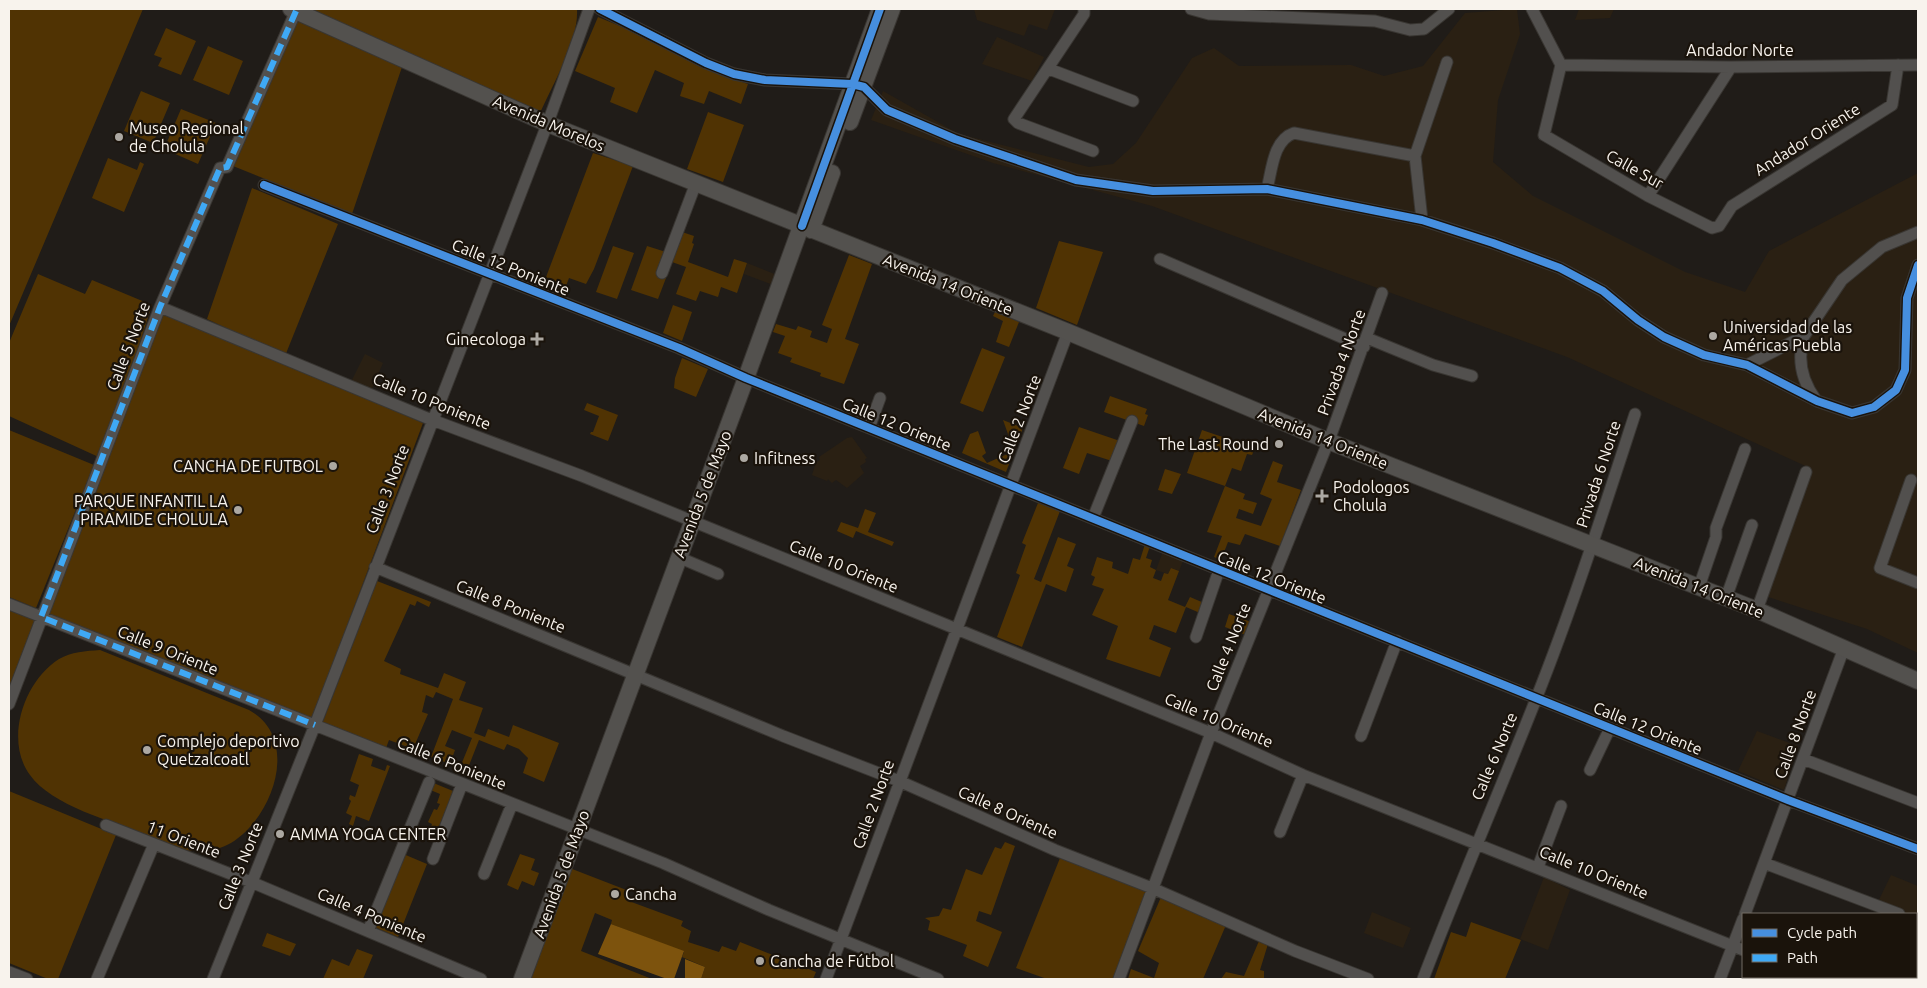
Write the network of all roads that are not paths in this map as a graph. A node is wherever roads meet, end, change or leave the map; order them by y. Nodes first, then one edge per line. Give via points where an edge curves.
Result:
1 (589, 9) edge
2 (600, 9) edge
3 (880, 9) edge
4 (892, 9) edge
5 (1084, 9) edge
6 (1191, 9) edge
7 (1449, 9) edge
8 (1532, 9) edge
9 (293, 10) edge
10 (1447, 62) dead end
11 (1562, 65) junction
12 (1918, 65) edge
13 (1898, 66) junction
14 (1731, 67) junction
15 (1049, 69) junction
16 (858, 86) junction
17 (1133, 101) dead end
18 (548, 124) junction
19 (1093, 151) dead end
20 (1415, 156) junction
21 (696, 183) junction
22 (264, 185) dead end
23 (1266, 189) junction
24 (1648, 196) junction
25 (1422, 220) junction
26 (806, 228) junction
27 (1712, 228) joint
28 (1918, 232) edge
29 (1160, 259) dead end
30 (1918, 265) edge
31 (490, 273) junction
32 (662, 273) dead end
33 (1382, 293) dead end
34 (160, 307) junction
35 (1068, 332) junction
36 (1804, 336) junction
37 (1365, 343) junction
38 (1747, 365) junction
39 (1472, 376) dead end
40 (746, 378) junction
41 (880, 398) dead end
42 (1818, 401) junction
43 (1636, 414) dead end
44 (432, 420) junction
45 (1132, 421) dead end
46 (869, 428) junction
47 (1328, 441) junction
48 (1746, 449) dead end
49 (1806, 472) dead end
50 (1911, 480) dead end
51 (1009, 484) junction
52 (1093, 518) junction
53 (692, 523) junction
54 (1752, 525) dead end
55 (1592, 544) junction
56 (678, 557) junction
57 (375, 567) junction
58 (1219, 570) junction
59 (718, 574) dead end
60 (1918, 583) edge
61 (1699, 587) junction
62 (1269, 590) junction
63 (1726, 598) junction
64 (9, 604) edge
65 (1757, 610) junction
66 (41, 617) junction
67 (956, 629) junction
68 (1196, 637) dead end
69 (1397, 642) junction
70 (1844, 648) junction
71 (636, 674) junction
72 (1918, 681) edge
73 (1536, 698) junction
74 (9, 704) edge
75 (315, 725) junction
76 (1610, 728) junction
77 (1211, 733) junction
78 (1361, 736) dead end
79 (1803, 759) junction
80 (1590, 770) dead end
81 (1303, 775) junction
82 (898, 781) junction
83 (429, 782) dead end
84 (462, 784) junction
85 (1788, 800) junction
86 (1918, 803) edge
87 (512, 804) junction
88 (1561, 806) dead end
89 (106, 825) dead end
90 (578, 830) junction
91 (1280, 832) dead end
92 (154, 844) junction
93 (1476, 844) junction
94 (1918, 849) edge
95 (434, 859) dead end
96 (1764, 863) junction
97 (1538, 867) junction
98 (484, 874) dead end
99 (250, 882) junction
100 (1152, 888) junction
101 (1745, 913) edge
102 (1896, 913) edge
103 (1742, 927) edge
104 (368, 931) junction
105 (841, 940) junction
106 (1738, 948) edge
107 (9, 972) edge
108 (27, 979) edge
109 (97, 979) edge
110 (213, 979) edge
111 (482, 979) edge
112 (522, 979) edge
113 (826, 979) edge
114 (938, 979) edge
115 (1119, 979) edge
116 (1368, 979) edge
117 (1423, 979) edge
118 (1720, 979) edge

1 - 18 street, Calle 3 Norte
2 - 16 street via 734,74 765,80
3 - 16 main road, Avenida 5 de Mayo
4 - 16 main road, Avenida 5 de Mayo
5 - 15 street via 1084,14
6 - 7 street via 1208,14 1375,21 1410,30 1424,28
8 - 11 street
9 - 18 main road, Avenida Morelos
9 - 34 street, Calle 5 Norte via 227,167 220,168
10 - 20 street
11 - 14 street, Andador Norte
11 - 24 street, Calle Sur via 1544,135
12 - 13 street, Andador Norte
13 - 14 street, Andador Norte
13 - 27 street, Andador Oriente via 1892,105 1732,206 1719,226
14 - 24 street
15 - 17 street
15 - 19 street via 1014,119
16 - 23 street via 887,110 955,139 1076,180 1153,191
16 - 26 main road, Avenida 5 de Mayo
18 - 21 main road, Avenida Morelos
18 - 31 street, Calle 3 Norte
20 - 23 street via 1294,133 1285,136 1278,147
20 - 25 street
21 - 26 main road, Avenida Morelos
21 - 32 street
22 - 31 street, Calle 12 Poniente
23 - 25 street
24 - 27 street, Calle Sur
25 - 38 street via 1560,268 1604,291 1664,337 1704,356
26 - 35 main road, Avenida 14 Oriente
26 - 40 main road, Avenida 5 de Mayo
28 - 36 street via 1882,247 1842,280
29 - 37 street
30 - 42 street via 1907,298 1905,370 1896,390 1874,407 1852,413
31 - 40 street, Calle 12 Poniente
31 - 44 street, Calle 3 Norte
33 - 37 street, Privada 4 Norte
34 - 44 street, Calle 10 Poniente
34 - 66 street, Calle 5 Norte
35 - 47 main road, Avenida 14 Oriente
35 - 51 street, Calle 2 Norte
36 - 38 street
36 - 42 street via 1799,352 1800,366 1808,388
37 - 39 street
37 - 47 street, Privada 4 Norte
38 - 42 street
40 - 46 street, Calle 12 Oriente
40 - 53 main road, Avenida 5 de Mayo
41 - 46 street
43 - 55 street, Privada 6 Norte
44 - 53 street, Calle 10 Poniente via 582,476
44 - 57 street, Calle 3 Norte
45 - 52 street
46 - 51 street, Calle 12 Oriente
47 - 55 main road, Avenida 14 Oriente
47 - 62 street, Calle 4 Norte
48 - 61 street via 1716,528
49 - 65 street
50 - 60 street via 1880,568
51 - 52 street, Calle 12 Oriente
51 - 67 street, Calle 2 Norte
52 - 58 street, Calle 12 Oriente
53 - 56 main road, Avenida 5 de Mayo
53 - 67 street, Calle 10 Oriente
54 - 63 street
55 - 61 main road, Avenida 14 Oriente
55 - 73 street, Calle 6 Norte
56 - 59 street
56 - 71 main road, Avenida 5 de Mayo
57 - 71 street, Calle 8 Poniente
57 - 75 street, Calle 3 Norte
58 - 62 street, Calle 12 Oriente
58 - 68 street
61 - 63 main road, Avenida 14 Oriente
62 - 69 street, Calle 12 Oriente
62 - 77 street, Calle 4 Norte
63 - 65 main road, Avenida 14 Oriente
64 - 66 street, Calle 9 Oriente
65 - 70 main road, Avenida 14 Oriente
66 - 74 street, Calle 5 Norte
66 - 75 street, Calle 9 Oriente
67 - 77 street, Calle 10 Oriente
67 - 82 street, Calle 2 Norte
69 - 73 street, Calle 12 Oriente
69 - 78 street
70 - 72 main road, Avenida 14 Oriente
70 - 79 street, Calle 8 Norte
71 - 82 street, Calle 8 Oriente
71 - 90 main road, Avenida 5 de Mayo
73 - 76 street, Calle 12 Oriente
73 - 93 street, Calle 6 Norte
75 - 84 street, Calle 6 Poniente
75 - 99 street, Calle 3 Norte
76 - 80 street
76 - 85 street, Calle 12 Oriente
77 - 81 street, Calle 10 Oriente
77 - 100 street, Calle 4 Norte
79 - 85 street, Calle 8 Norte
79 - 86 street
81 - 91 street
81 - 93 street, Calle 10 Oriente
82 - 100 street, Calle 8 Oriente via 1055,850
82 - 105 street, Calle 2 Norte
83 - 104 street
84 - 87 street, Calle 6 Poniente
84 - 95 street
85 - 94 street, Calle 12 Oriente
85 - 96 street, Calle 8 Norte
87 - 90 street, Calle 6 Poniente
87 - 98 street
88 - 97 street
89 - 92 street, 11 Oriente
90 - 105 street, Calle 6 Poniente
90 - 112 main road, Avenida 5 de Mayo
92 - 99 street, 11 Oriente
92 - 109 street
93 - 97 street, Calle 10 Oriente
93 - 117 street, Calle 6 Norte
96 - 101 street, Calle 8 Norte
96 - 102 street
97 - 106 street, Calle 10 Oriente
99 - 104 street, Calle 4 Poniente
99 - 110 street, Calle 3 Norte
100 - 115 street, Calle 4 Norte
100 - 116 street, Calle 8 Oriente
103 - 106 street
104 - 111 street, Calle 4 Poniente
105 - 113 street, Calle 2 Norte
105 - 114 street, Calle 6 Poniente
106 - 118 street
107 - 108 street

